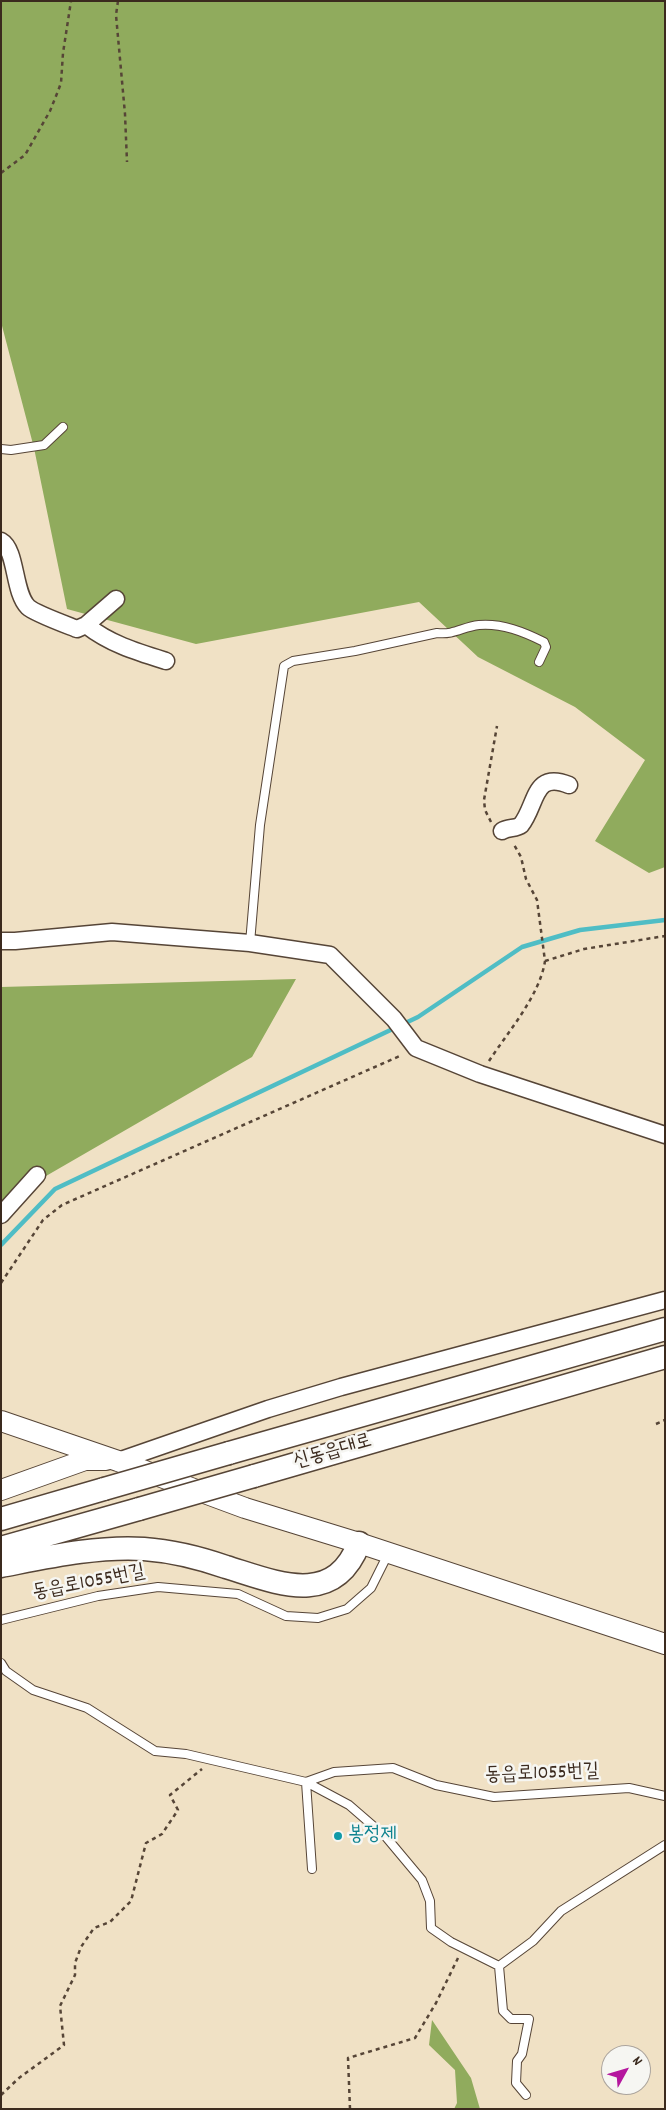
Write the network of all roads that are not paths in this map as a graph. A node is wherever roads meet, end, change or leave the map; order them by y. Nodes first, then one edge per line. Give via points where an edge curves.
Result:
1 (63, 427) dead end
2 (1, 450) edge
3 (1, 541) edge
4 (116, 599) dead end
5 (86, 625) junction
6 (166, 661) dead end
7 (539, 662) dead end
8 (569, 785) dead end
9 (502, 831) dead end
10 (1, 941) edge
11 (250, 943) junction
12 (665, 1135) edge
13 (38, 1175) dead end
14 (1, 1215) edge
15 (665, 1300) edge
16 (665, 1328) edge
17 (665, 1358) edge
18 (1, 1421) edge
19 (118, 1461) junction
20 (1, 1490) edge
21 (1, 1519) edge
22 (359, 1543) junction
23 (1, 1548) edge
24 (388, 1553) junction
25 (1, 1566) edge
26 (1, 1620) edge
27 (665, 1644) edge
28 (1, 1663) edge
29 (306, 1782) junction
30 (665, 1796) edge
31 (665, 1845) edge
32 (312, 1869) dead end
33 (499, 1966) junction
34 (526, 2095) dead end

1 - 2 lane via 44,445
3 - 5 street via 8,547 20,593 27,606 36,613 77,629
4 - 5 street
5 - 6 street via 122,647
7 - 11 lane via 546,648 544,642 509,627 480,625 450,634 437,633 293,661 284,666 260,824
8 - 9 street via 559,780 548,782 538,792 521,825
10 - 11 street via 112,932
11 - 12 street via 330,955 394,1019 414,1045 480,1074
13 - 14 street
15 - 19 street via 341,1387
16 - 21 main road, 신동읍대로, bridge
17 - 23 main road, 신동읍대로, bridge
18 - 19 street
19 - 20 street via 85,1460
19 - 22 street via 244,1508
22 - 24 street
22 - 25 main road via 351,1562 343,1570 325,1581 300,1587 182,1555 144,1549 90,1551
24 - 26 lane, 동읍로1055번길 via 371,1588 347,1609 318,1618 286,1616 238,1594 158,1587 98,1596
24 - 27 street
28 - 29 lane via 6,1671 33,1690 87,1708 155,1751 186,1754
29 - 30 lane, 동읍로1055번길 via 334,1772 393,1768 436,1785 494,1796 629,1788
29 - 32 lane
29 - 33 lane via 349,1806 386,1837 422,1880 430,1901 431,1928
31 - 33 lane via 561,1911 534,1941
33 - 34 lane via 503,2011 511,2019 529,2019 522,2054 517,2061 516,2083

